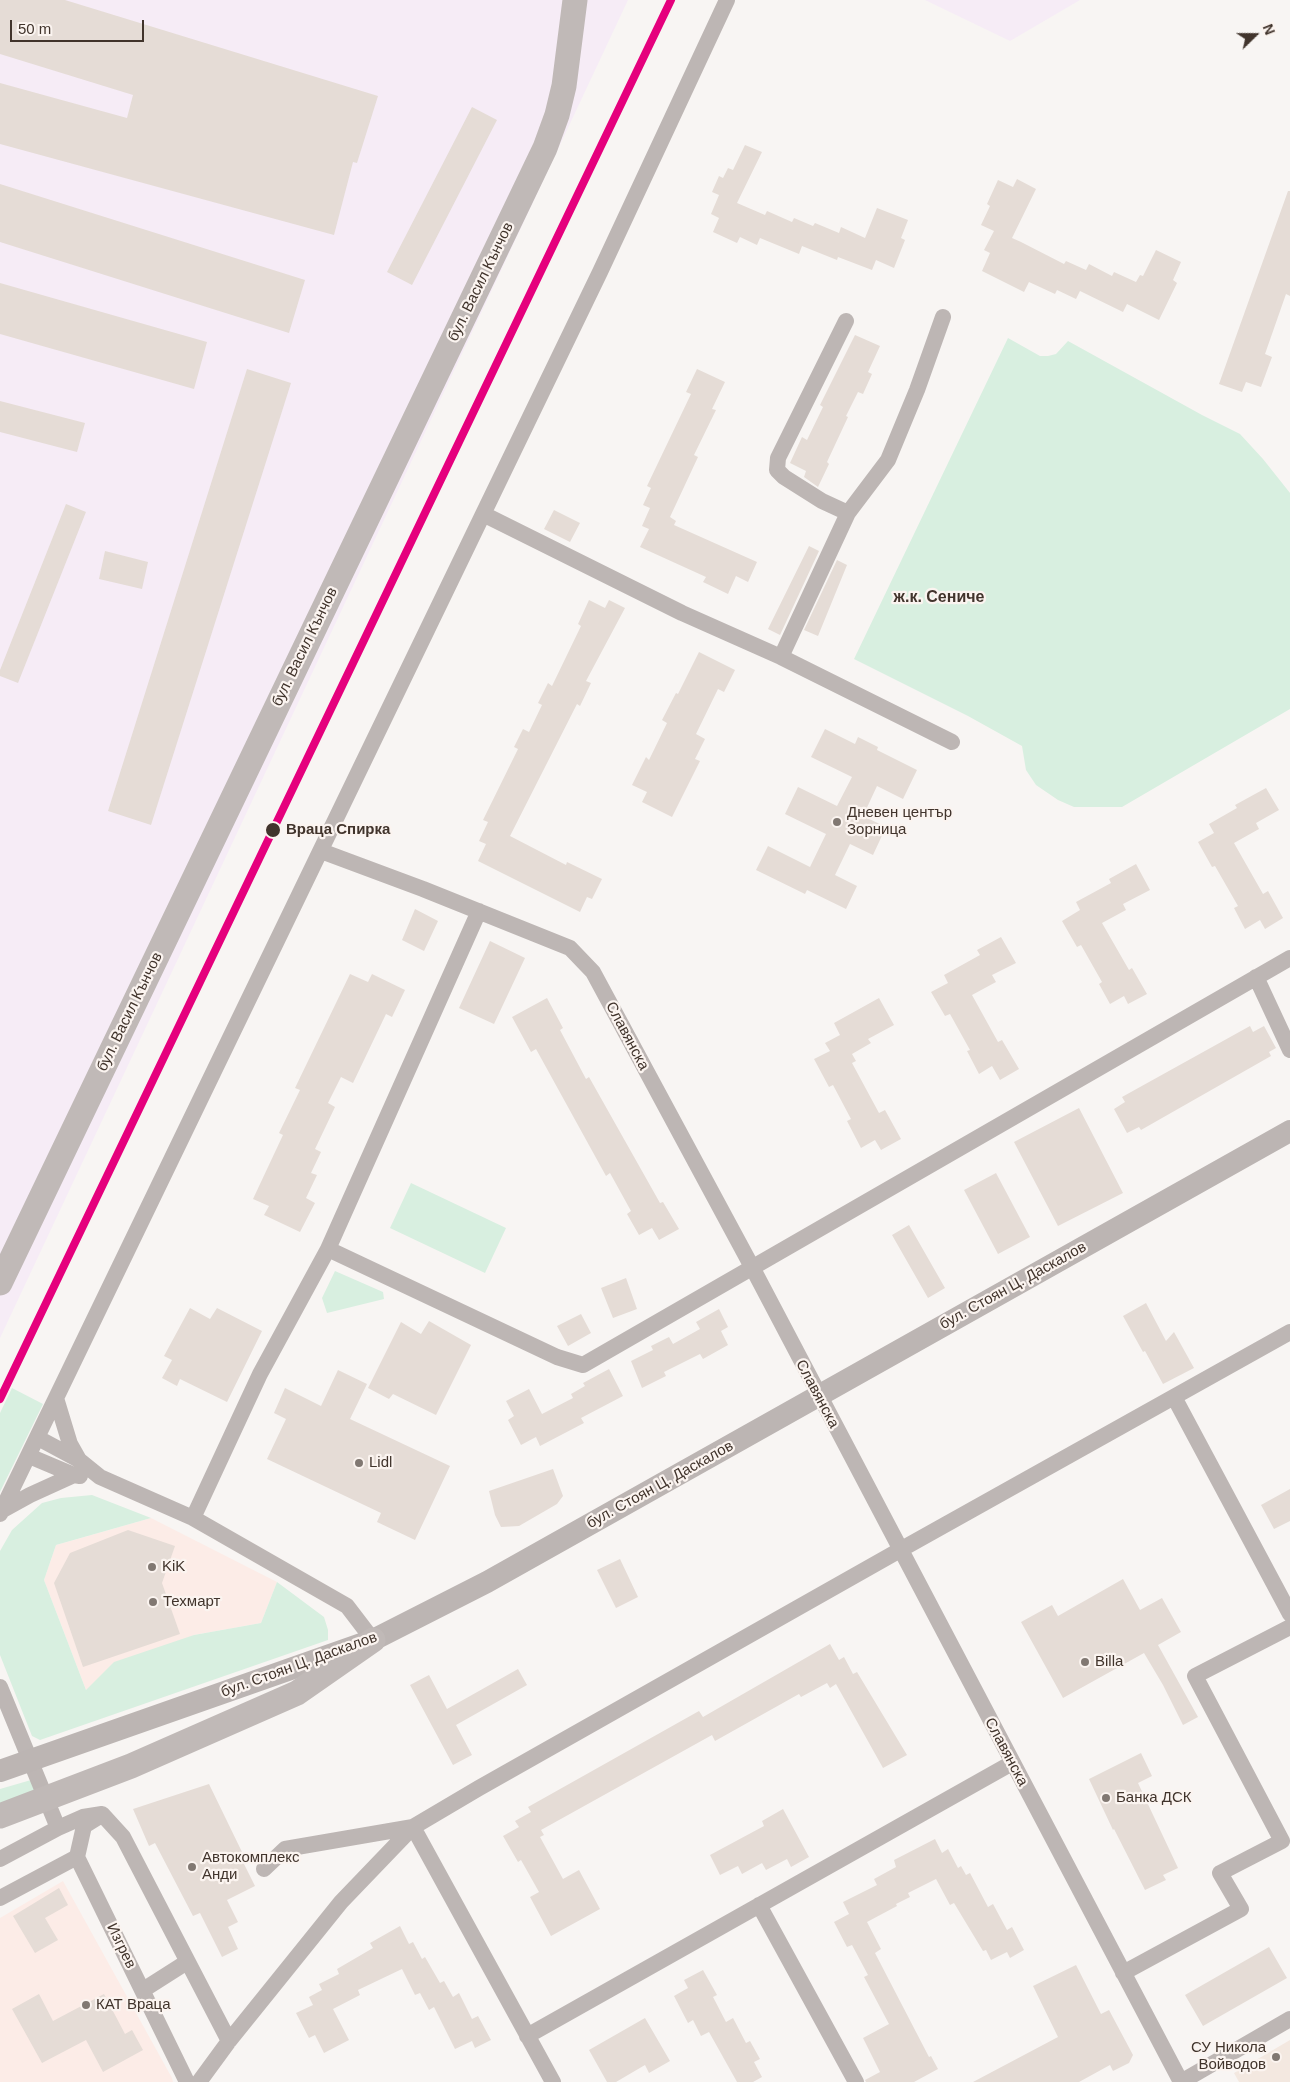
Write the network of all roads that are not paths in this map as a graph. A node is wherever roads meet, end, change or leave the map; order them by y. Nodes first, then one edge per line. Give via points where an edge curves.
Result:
1 (574, 0) edge
2 (727, 0) edge
3 (943, 317) dead end
4 (846, 321) dead end
5 (483, 514) junction
6 (848, 514) junction
7 (781, 657) junction
8 (952, 742) dead end
9 (321, 851) junction
10 (479, 911) junction
11 (1290, 958) edge
12 (1256, 977) junction
13 (1290, 1050) edge
14 (1290, 1131) edge
15 (328, 1248) junction
16 (752, 1267) junction
17 (0, 1283) edge
18 (1290, 1332) edge
19 (819, 1396) junction
20 (1174, 1397) junction
21 (56, 1398) junction
22 (38, 1438) junction
23 (29, 1456) junction
24 (77, 1468) junction
25 (1, 1513) edge
26 (193, 1518) junction
27 (900, 1550) junction
28 (1290, 1614) edge
29 (1290, 1627) edge
30 (373, 1640) junction
31 (0, 1687) edge
32 (1012, 1763) junction
33 (0, 1771) edge
34 (102, 1814) junction
35 (0, 1816) edge
36 (58, 1828) junction
37 (413, 1828) junction
38 (77, 1857) junction
39 (0, 1859) edge
40 (264, 1869) dead end
41 (0, 1898) edge
42 (759, 1905) junction
43 (187, 1962) junction
44 (1123, 1973) junction
45 (143, 1990) junction
46 (1290, 2019) edge
47 (527, 2036) junction
48 (229, 2041) junction
49 (187, 2082) edge
50 (199, 2082) edge
51 (553, 2082) edge
52 (856, 2082) edge
53 (1181, 2082) edge

1 - 17 main road, бул. Васил Кънчов via 564,86 545,148
2 - 5 street
3 - 6 street via 888,460
4 - 6 street via 778,458 777,470 813,496
5 - 7 street
5 - 9 street
6 - 7 street
7 - 8 street
9 - 10 street, Славянска
9 - 21 street
10 - 15 street
10 - 16 street, Славянска via 570,948 593,972
11 - 12 street
12 - 13 street
12 - 16 street
14 - 19 street, бул. Стоян Ц. Даскалов
15 - 16 street via 557,1357 583,1365
15 - 26 street via 260,1374
16 - 19 street, Славянска
18 - 20 street
19 - 27 street, Славянска
19 - 30 street, бул. Стоян Ц. Даскалов via 487,1582
20 - 27 street
20 - 28 street
21 - 22 street
21 - 24 street
22 - 23 street
22 - 24 street
23 - 24 street
23 - 25 street
24 - 25 street
24 - 26 street
26 - 30 street via 347,1606
27 - 32 street, Славянска
27 - 37 street
29 - 44 street via 1195,1676 1282,1841 1220,1874 1241,1909
30 - 33 street, бул. Стоян Ц. Даскалов
30 - 35 main road via 297,1693 132,1766
31 - 36 street
32 - 42 street
32 - 44 street, Славянска
34 - 36 street via 83,1817
34 - 38 street via 84,1826
34 - 43 street via 123,1837
36 - 39 street
37 - 40 street via 285,1849
37 - 47 street
37 - 48 street via 341,1902
38 - 41 street
38 - 45 street, Изгрев
42 - 47 street
42 - 52 street
43 - 45 street
43 - 48 street
44 - 53 street, Славянска
45 - 49 street, Изгрев
46 - 53 street
47 - 51 street
48 - 50 street

